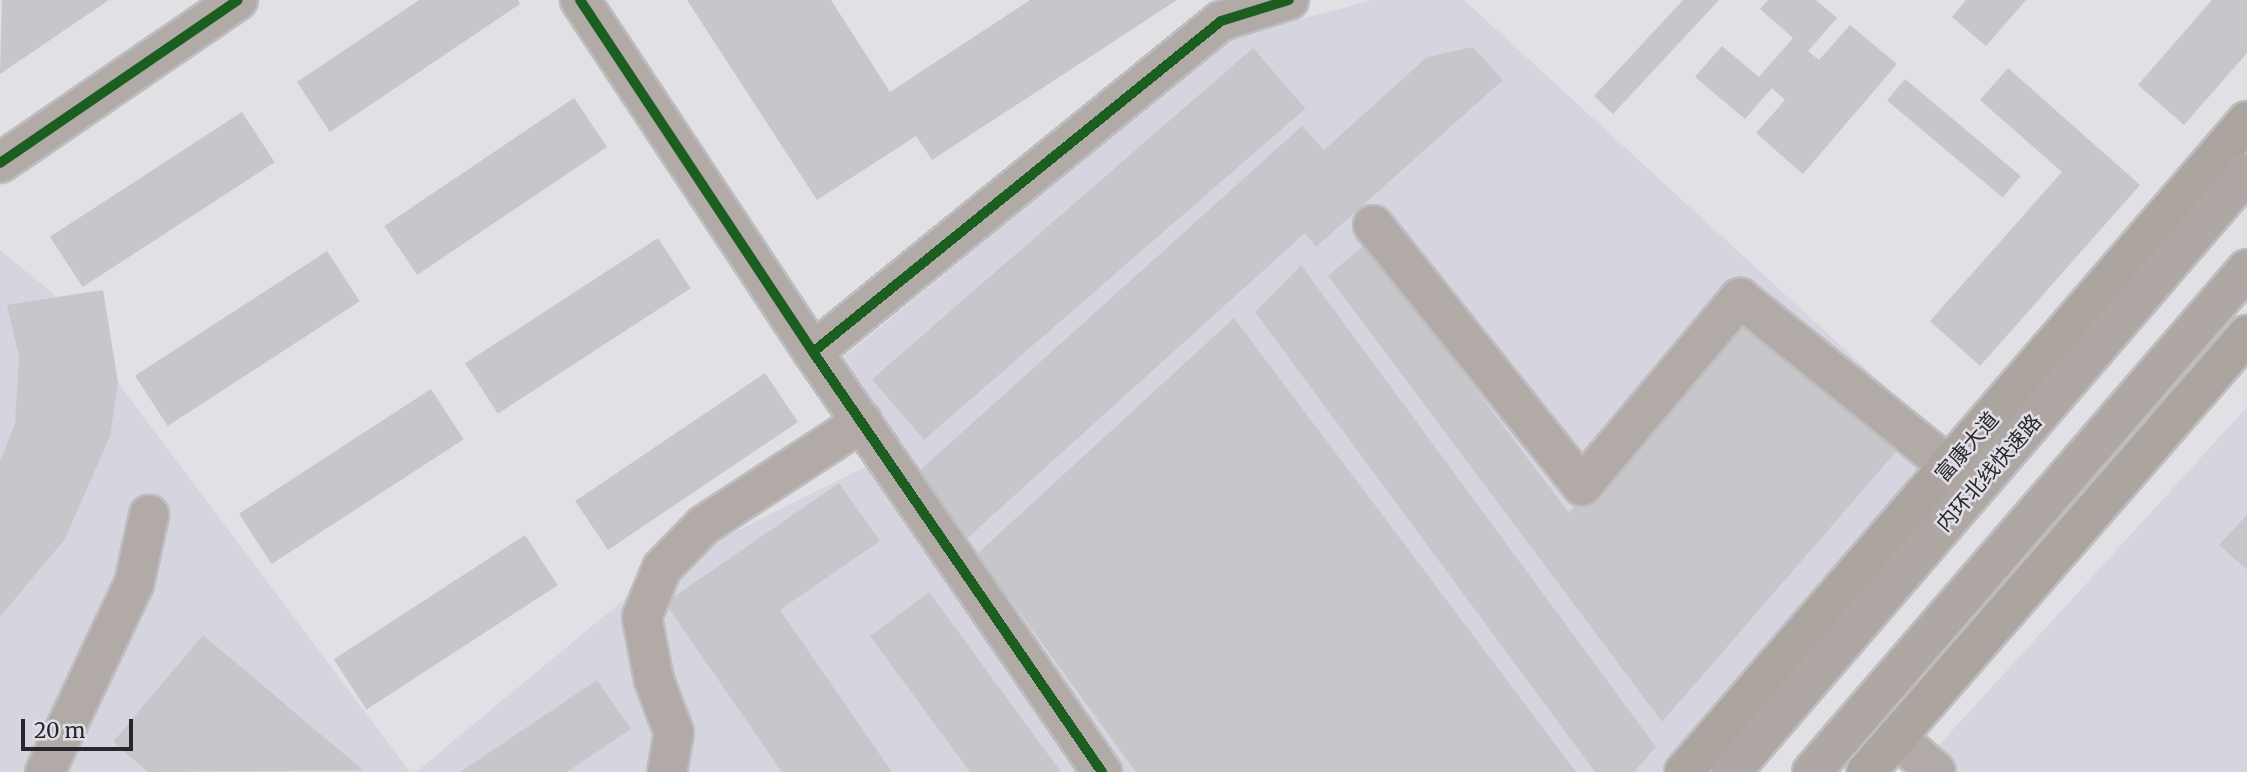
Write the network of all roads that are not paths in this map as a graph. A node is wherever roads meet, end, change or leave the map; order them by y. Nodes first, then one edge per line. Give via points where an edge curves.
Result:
1 (238, 0) edge
2 (580, 0) edge
3 (1289, 0) edge
4 (2247, 121) edge
5 (0, 163) edge
6 (2247, 173) edge
7 (1373, 225) dead end
8 (2247, 269) edge
9 (2247, 335) edge
10 (813, 352) junction
11 (862, 422) junction
12 (1950, 467) junction
13 (149, 515) dead end
14 (1896, 737) junction
15 (45, 772) edge
16 (667, 772) edge
17 (1102, 772) edge
18 (1684, 772) edge
19 (1731, 772) edge
20 (1812, 772) edge
21 (1866, 772) edge
22 (1936, 772) edge

1 - 5 street
2 - 10 street
3 - 10 street via 1221,21
4 - 12 main road, 富康大道
6 - 19 highway, 内环北线快速路
7 - 12 street via 1582,486 1740,298
8 - 20 highway
9 - 14 main road
10 - 11 street
11 - 16 street via 704,525 662,568 642,617 654,680 674,733
11 - 17 street
12 - 18 main road, 富康大道
13 - 15 street via 134,584
14 - 21 main road
14 - 22 street

